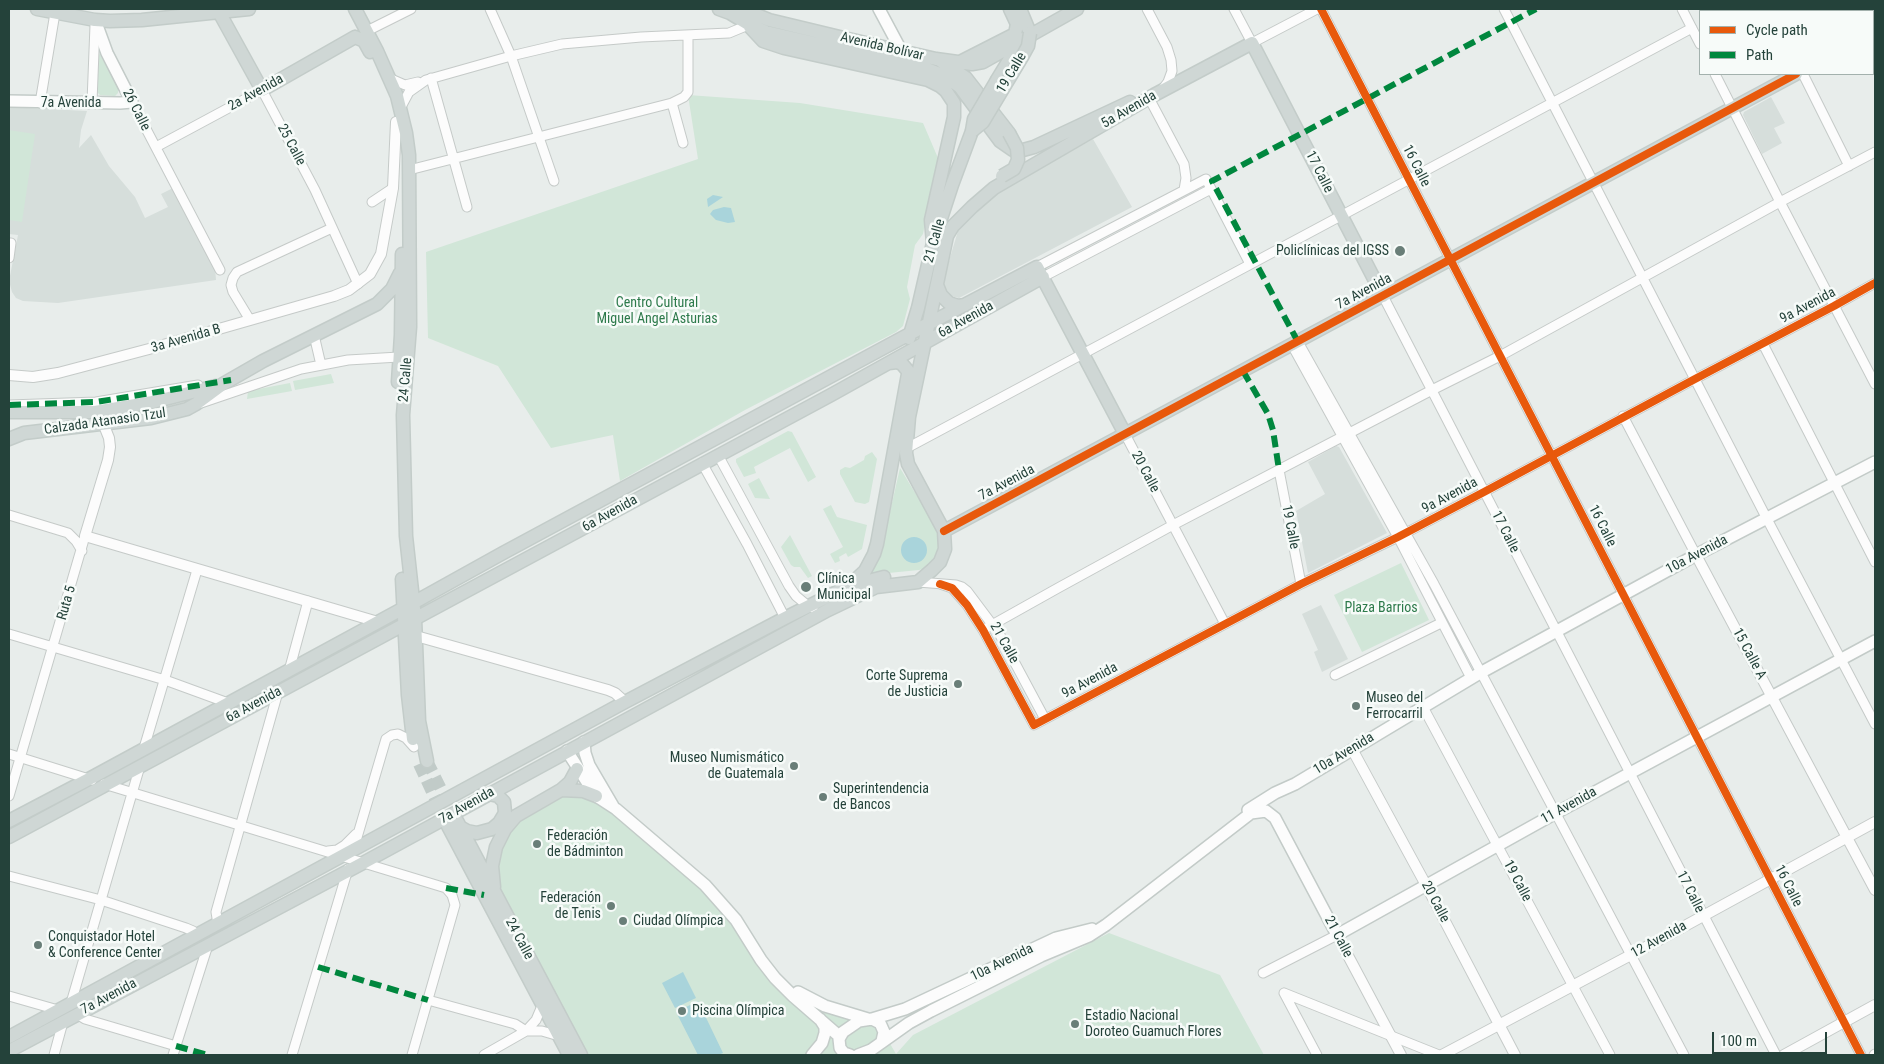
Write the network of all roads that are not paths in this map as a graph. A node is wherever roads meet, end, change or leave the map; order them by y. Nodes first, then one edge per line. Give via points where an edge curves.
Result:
1 (37, 9) edge
2 (250, 9) edge
3 (349, 9) edge
4 (355, 9) edge
5 (411, 9) edge
6 (490, 9) edge
7 (721, 9) edge
8 (742, 9) edge
9 (879, 9) edge
10 (1010, 9) edge
11 (1020, 9) edge
12 (1077, 9) edge
13 (1146, 9) edge
14 (1234, 9) edge
15 (1317, 9) edge
16 (1321, 9) edge
17 (1504, 9) edge
18 (1682, 9) edge
19 (218, 10) edge
20 (55, 13) junction
21 (95, 20) junction
22 (769, 20) junction
23 (748, 24) junction
24 (1692, 28) junction
25 (1874, 32) edge
26 (361, 34) junction
27 (688, 35) junction
28 (1875, 38) edge
29 (1020, 42) junction
30 (1252, 42) junction
31 (1699, 42) edge
32 (100, 49) junction
33 (902, 52) junction
34 (511, 56) junction
35 (936, 59) junction
36 (960, 62) junction
37 (1716, 75) edge
38 (1794, 75) edge
39 (1804, 75) edge
40 (389, 78) junction
41 (428, 79) junction
42 (262, 90) junction
43 (1151, 97) junction
44 (9, 101) edge
45 (92, 102) junction
46 (132, 102) junction
47 (1552, 102) junction
48 (40, 103) junction
49 (672, 103) junction
50 (401, 107) junction
51 (1732, 108) junction
52 (396, 122) junction
53 (972, 131) junction
54 (539, 137) junction
55 (683, 142) dead end
56 (156, 147) junction
57 (1875, 152) edge
58 (454, 159) junction
59 (1849, 166) junction
60 (409, 170) junction
61 (1409, 179) junction
62 (554, 181) dead end
63 (1594, 183) junction
64 (394, 188) junction
65 (1211, 189) junction
66 (1184, 190) junction
67 (372, 202) dead end
68 (1780, 202) junction
69 (467, 207) dead end
70 (1341, 215) junction
71 (953, 226) junction
72 (332, 228) junction
73 (9, 243) edge
74 (933, 243) junction
75 (9, 258) edge
76 (1450, 260) junction
77 (402, 263) junction
78 (1250, 264) junction
79 (220, 270) dead end
80 (1040, 272) junction
81 (1643, 278) junction
82 (1875, 283) edge
83 (358, 284) junction
84 (937, 285) junction
85 (1383, 296) junction
86 (965, 305) junction
87 (1834, 306) junction
88 (250, 320) junction
89 (928, 324) junction
90 (910, 334) junction
91 (314, 335) junction
92 (924, 343) junction
93 (1295, 343) junction
94 (1763, 344) junction
95 (903, 354) junction
96 (1083, 354) junction
97 (1500, 356) junction
98 (399, 357) junction
99 (889, 363) junction
100 (321, 365) junction
101 (9, 375) edge
102 (1695, 379) junction
103 (227, 382) junction
104 (1875, 384) edge
105 (1432, 390) junction
106 (196, 404) junction
107 (9, 405) edge
108 (9, 412) edge
109 (94, 412) junction
110 (1623, 416) junction
111 (909, 417) junction
112 (104, 424) junction
113 (1125, 434) junction
114 (1346, 435) junction
115 (9, 439) edge
116 (907, 448) junction
117 (718, 455) junction
118 (1551, 455) junction
119 (1875, 462) edge
120 (702, 463) junction
121 (1280, 470) junction
122 (891, 472) junction
123 (1836, 483) junction
124 (1484, 492) junction
125 (9, 515) edge
126 (1767, 519) junction
127 (89, 522) junction
128 (1173, 525) junction
129 (944, 531) junction
130 (68, 533) junction
131 (1401, 535) junction
132 (85, 536) junction
133 (82, 551) junction
134 (1696, 555) junction
135 (1875, 562) edge
136 (197, 570) junction
137 (922, 578) junction
138 (940, 584) junction
139 (1301, 584) junction
140 (848, 586) junction
141 (1623, 595) junction
142 (308, 601) junction
143 (409, 606) junction
144 (808, 606) junction
145 (826, 611) junction
146 (785, 618) junction
147 (410, 620) junction
148 (378, 622) junction
149 (1442, 623) junction
150 (1225, 624) junction
151 (992, 625) junction
152 (983, 630) junction
153 (1556, 631) junction
154 (9, 634) edge
155 (416, 636) junction
156 (1875, 641) edge
157 (54, 647) junction
158 (1841, 659) junction
159 (289, 671) junction
160 (1335, 675) dead end
161 (1475, 676) junction
162 (165, 680) junction
163 (278, 692) junction
164 (1772, 697) junction
165 (625, 702) junction
166 (228, 703) junction
167 (1423, 707) junction
168 (1046, 719) junction
169 (1875, 724) edge
170 (1034, 725) joint
171 (1697, 737) junction
172 (584, 742) junction
173 (414, 747) junction
174 (144, 748) junction
175 (1352, 749) junction
176 (567, 751) junction
177 (9, 754) edge
178 (20, 757) junction
179 (140, 766) junction
180 (577, 769) junction
181 (1630, 773) junction
182 (89, 779) junction
183 (107, 784) junction
184 (1295, 784) junction
185 (561, 790) junction
186 (132, 792) junction
187 (489, 794) junction
188 (9, 796) edge
189 (596, 796) junction
190 (616, 809) junction
191 (1556, 813) junction
192 (1275, 818) junction
193 (9, 821) edge
194 (1875, 822) edge
195 (455, 825) junction
196 (242, 826) junction
197 (359, 830) junction
198 (9, 837) edge
199 (1847, 838) junction
200 (1498, 845) junction
201 (325, 851) junction
202 (348, 860) junction
203 (364, 863) junction
204 (9, 876) edge
205 (1770, 880) junction
206 (1426, 885) junction
207 (1875, 890) edge
208 (495, 894) junction
209 (101, 900) junction
210 (1703, 916) junction
211 (218, 924) junction
212 (1337, 935) junction
213 (195, 936) junction
214 (208, 945) junction
215 (1631, 956) junction
216 (1263, 973) dead end
217 (775, 978) junction
218 (1573, 986) junction
219 (9, 996) edge
220 (428, 1000) junction
221 (1875, 1005) edge
222 (542, 1006) junction
223 (74, 1009) junction
224 (60, 1016) junction
225 (819, 1018) junction
226 (870, 1019) junction
227 (1844, 1022) junction
228 (1500, 1025) junction
229 (526, 1031) junction
230 (1390, 1035) junction
231 (559, 1036) junction
232 (9, 1037) edge
233 (839, 1037) junction
234 (882, 1041) junction
235 (176, 1046) junction
236 (9, 1051) edge
237 (54, 1055) edge
238 (173, 1055) edge
239 (292, 1055) edge
240 (412, 1055) edge
241 (484, 1055) edge
242 (569, 1055) edge
243 (581, 1055) edge
244 (813, 1055) edge
245 (850, 1055) edge
246 (858, 1055) edge
247 (1317, 1055) edge
248 (1401, 1055) edge
249 (1440, 1055) edge
250 (1516, 1055) edge
251 (1610, 1055) edge
252 (1684, 1055) edge
253 (1776, 1055) edge
254 (1784, 1055) edge
255 (1861, 1055) edge

1 - 20 main road
2 - 19 main road
3 - 26 main road, 24 Calle
4 - 26 main road, 24 Calle
5 - 26 street, 2a Avenida
6 - 34 street
7 - 23 main road
8 - 22 main road, Avenida Bolívar
9 - 33 main road
10 - 36 main road via 1017,24 1015,34
11 - 53 main road, 19 Calle, bridge via 1029,28 1028,46 982,122
12 - 29 main road, Avenida Bolívar
13 - 43 street via 1167,47 1172,71 1168,82
14 - 30 street, 17 Calle
15 - 30 street, 5a Avenida
16 - 61 street, 16 Calle
17 - 47 street
18 - 24 street
19 - 21 main road via 142,20
19 - 42 main road, 25 Calle
20 - 21 main road
20 - 48 street
21 - 32 main road, 26 Calle
22 - 23 street
22 - 33 main road, Avenida Bolívar
23 - 27 street via 729,33
23 - 43 main road via 766,32 940,74 953,80 1000,141 1014,150 1034,147 1127,102
23 - 74 main road via 763,41 928,80 946,92 954,103 954,117 931,220
24 - 31 street
24 - 47 street
25 - 28 street
26 - 40 main road, 24 Calle
26 - 42 main road, 2a Avenida
26 - 52 main road, 24 Calle via 390,99
27 - 34 street via 562,44
27 - 49 street via 688,92
29 - 36 main road, Avenida Bolívar via 983,62
29 - 53 main road, 21 Calle, bridge via 974,119
30 - 43 main road, 5a Avenida
30 - 70 main road, 17 Calle
32 - 45 street, 26 Calle
32 - 46 main road, 26 Calle
33 - 35 main road, Avenida Bolívar
34 - 41 street
34 - 54 street
35 - 36 main road, Avenida Bolívar
35 - 71 main road, 21 Calle, bridge via 966,78 1018,148 1014,169 973,196 960,210
37 - 51 street
38 - 51 main road, 7a Avenida
39 - 59 street
40 - 41 street via 405,85
40 - 50 main road, 24 Calle
41 - 50 street via 409,92
41 - 58 street
42 - 56 street, 2a Avenida
42 - 72 street, 25 Calle
43 - 66 street via 1184,164
43 - 71 main road, 5a Avenida via 994,188
44 - 48 main road, 7a Avenida
45 - 46 main road, 7a Avenida
45 - 48 main road, 7a Avenida
46 - 56 street, 26 Calle
47 - 61 street
47 - 63 street
49 - 54 street
49 - 55 street
50 - 52 main road
50 - 60 main road, 24 Calle
51 - 63 main road, 7a Avenida
51 - 68 street
52 - 64 street, 24 Calle
52 - 77 main road, 24 Calle via 402,159
53 - 74 main road, 21 Calle
54 - 58 street
54 - 62 street
56 - 79 street, 26 Calle
57 - 59 street
58 - 60 street
58 - 69 street
59 - 68 street
60 - 143 main road, 24 Calle via 410,327 403,415
61 - 70 street
61 - 76 street, 16 Calle
63 - 76 main road, 7a Avenida
63 - 81 street
64 - 67 street
64 - 83 street, 24 Calle via 381,254 370,274
65 - 66 street, 6a Avenida via 1206,179
65 - 78 street
65 - 80 street, 6a Avenida
66 - 80 street, 6a Avenida
68 - 81 street
68 - 87 street
70 - 78 street
70 - 85 main road, 17 Calle
71 - 84 main road, 21 Calle via 945,243
72 - 83 street, 25 Calle
72 - 88 street via 237,272 231,285
73 - 75 street
74 - 90 main road, 21 Calle
76 - 85 main road, 7a Avenida
76 - 97 street, 16 Calle
77 - 91 main road, Calzada Atanasio Tzul via 398,280 377,304
77 - 98 main road, 24 Calle
78 - 96 street
80 - 86 main road, 6a Avenida
80 - 92 main road, 6a Avenida
80 - 96 main road, 20 Calle
81 - 97 street
81 - 102 street
82 - 87 street, 9a Avenida
83 - 88 street, 3a Avenida B via 334,296
84 - 86 main road via 941,296 949,303
84 - 89 main road, 21 Calle
85 - 93 main road, 7a Avenida
85 - 105 street, 17 Calle
86 - 89 main road, 6a Avenida
87 - 94 street, 9a Avenida
87 - 104 street
88 - 101 street, 3a Avenida B via 58,373 33,377
89 - 90 main road, 6a Avenida
89 - 92 main road, 21 Calle
90 - 95 main road, 21 Calle
90 - 143 main road, 6a Avenida
91 - 100 street
91 - 103 main road, Calzada Atanasio Tzul
92 - 95 main road, 6a Avenida
92 - 111 main road, 21 Calle
93 - 113 main road, 7a Avenida
93 - 114 street
94 - 102 street, 9a Avenida
94 - 123 street
95 - 99 main road, 6a Avenida
96 - 113 main road, 20 Calle
96 - 116 street
97 - 105 street
97 - 118 street, 16 Calle
98 - 100 street
98 - 143 main road, 24 Calle via 397,454 400,546
99 - 117 main road, 6a Avenida
99 - 122 main road via 900,363 908,371
100 - 106 street
102 - 110 street, 9a Avenida
102 - 126 street
103 - 106 main road, Calzada Atanasio Tzul
103 - 107 street via 96,402
103 - 109 main road, Calzada Atanasio Tzul via 169,399
105 - 114 street
105 - 124 street, 17 Calle
106 - 112 main road, Calzada Atanasio Tzul via 151,418
108 - 109 main road, Calzada Atanasio Tzul
109 - 112 street, Ruta 5
110 - 118 street, 9a Avenida
110 - 134 street, 15 Calle A
111 - 116 main road, 21 Calle
111 - 122 main road
112 - 115 main road, Calzada Atanasio Tzul via 24,433
112 - 127 street, Ruta 5 via 110,447
113 - 128 street, 20 Calle
113 - 129 main road, 7a Avenida
114 - 121 street
114 - 131 street
116 - 129 main road, 21 Calle via 908,464
117 - 120 main road, 6a Avenida
117 - 144 street via 789,586
118 - 124 street, 9a Avenida
118 - 141 street, 16 Calle
119 - 123 main road, 10a Avenida
120 - 146 street
120 - 147 main road, 6a Avenida
121 - 128 street
121 - 139 street, 19 Calle
122 - 140 main road via 874,554 865,571
123 - 126 main road, 10a Avenida
123 - 135 street
124 - 131 street, 9a Avenida
124 - 153 street, 17 Calle
125 - 130 street
126 - 134 main road, 10a Avenida
126 - 158 street
127 - 130 street via 80,530
127 - 132 street, Ruta 5
128 - 150 street, 20 Calle
128 - 151 street
129 - 137 main road via 942,557
130 - 133 street
131 - 139 street, 9a Avenida
131 - 149 street
131 - 161 street
132 - 133 street, Ruta 5
132 - 136 street
133 - 157 street, Ruta 5
134 - 141 main road, 10a Avenida
134 - 164 street, 15 Calle A
136 - 142 street
136 - 162 street
137 - 138 street, 21 Calle
137 - 140 main road, 7a Avenida via 881,578
137 - 145 main road, 7a Avenida via 876,587
138 - 151 street, 21 Calle via 962,587
138 - 152 street, 21 Calle via 952,588
139 - 150 street, 9a Avenida
140 - 144 main road, 7a Avenida
141 - 153 main road, 10a Avenida
141 - 171 street, 16 Calle
142 - 148 street
142 - 159 street
143 - 147 main road, 24 Calle
143 - 148 main road, 6a Avenida
144 - 145 street
144 - 146 main road, 7a Avenida
145 - 172 main road, 7a Avenida
146 - 165 main road, 7a Avenida
147 - 155 main road, 24 Calle
147 - 163 main road, 6a Avenida
147 - 173 main road, 24 Calle via 409,711
148 - 159 main road, 6a Avenida
149 - 160 street
149 - 161 street
150 - 168 street, 9a Avenida
151 - 152 street
151 - 168 street, 21 Calle
152 - 170 street, 21 Calle
153 - 161 main road, 10a Avenida
153 - 181 street, 17 Calle
154 - 157 street
155 - 165 street via 608,690
155 - 173 main road, 24 Calle via 423,762
156 - 158 main road, 11 Avenida
157 - 162 street
157 - 178 street, Ruta 5
158 - 164 main road, 11 Avenida
158 - 169 street
159 - 166 main road, 6a Avenida
161 - 167 main road, 10a Avenida
161 - 191 street
162 - 166 street
162 - 174 street
163 - 179 main road, 6a Avenida
163 - 196 street
164 - 171 main road, 11 Avenida
164 - 199 street, 15 Calle A
165 - 202 main road, 7a Avenida
166 - 174 main road, 6a Avenida
167 - 175 main road, 10a Avenida
167 - 200 street, 19 Calle
168 - 170 street, 9a Avenida
171 - 181 main road, 11 Avenida
171 - 205 street, 16 Calle
172 - 176 main road, 7a Avenida
172 - 190 main road via 588,765
173 - 197 street via 400,735 392,734 386,739
174 - 182 main road, 6a Avenida
175 - 184 main road, 10a Avenida
175 - 206 street, 20 Calle
176 - 180 main road
176 - 187 main road, 7a Avenida
177 - 178 street
178 - 182 street
178 - 188 street, Ruta 5
179 - 183 main road, 6a Avenida
179 - 186 street
180 - 185 main road via 575,776
180 - 189 main road
181 - 191 main road, 11 Avenida
181 - 210 street, 17 Calle
182 - 183 street
182 - 193 main road, 6a Avenida
183 - 186 street
183 - 198 main road, 6a Avenida
184 - 192 main road via 1275,803
184 - 226 main road, 10a Avenida via 1228,824 1096,926 1044,943 905,1009
185 - 189 main road via 582,791
185 - 208 main road via 522,811 505,829 493,860
186 - 196 street
186 - 209 street
187 - 195 main road via 504,802 504,813 499,823 477,833
187 - 203 main road, 7a Avenida
189 - 190 main road
190 - 217 main road via 721,902
191 - 200 main road, 11 Avenida
191 - 215 street
192 - 212 main road, 21 Calle
192 - 234 main road, 10a Avenida via 1266,811 1251,813 1089,936 946,1003
194 - 199 street, 12 Avenida
195 - 208 main road, 24 Calle
195 - 222 main road, 24 Calle
196 - 201 street
196 - 211 street via 216,912
197 - 201 street via 337,850
197 - 202 street
199 - 205 street, 12 Avenida
199 - 207 street, 15 Calle A
200 - 206 main road, 11 Avenida
200 - 218 street, 19 Calle
201 - 202 street
202 - 203 main road, 7a Avenida
202 - 211 main road, 7a Avenida
202 - 214 main road, 7a Avenida
202 - 239 street
203 - 220 street via 446,888 452,895 455,906
204 - 209 street
205 - 210 street, 12 Avenida
205 - 227 street, 16 Calle
206 - 212 main road, 11 Avenida
206 - 228 street, 20 Calle
208 - 243 main road, 24 Calle
209 - 213 street via 190,930
209 - 223 street
210 - 215 street, 12 Avenida
210 - 253 street, 17 Calle
211 - 213 main road, 7a Avenida
212 - 216 street, 11 Avenida
212 - 230 street, 21 Calle
213 - 223 main road, 7a Avenida
214 - 223 main road, 7a Avenida
214 - 235 street
215 - 218 street, 12 Avenida
215 - 252 street
217 - 225 main road
217 - 226 main road via 824,1006
218 - 228 street, 12 Avenida
218 - 251 street, 19 Calle
219 - 224 street
220 - 229 street via 515,1024
220 - 240 street
221 - 227 street
222 - 229 street
222 - 231 main road, 24 Calle
223 - 224 main road, 7a Avenida
223 - 235 street via 85,1018
224 - 232 main road, 7a Avenida
224 - 236 main road, 7a Avenida
224 - 237 street
225 - 233 main road
225 - 244 main road via 825,1033
226 - 233 main road, 10a Avenida via 854,1023
226 - 234 main road via 883,1028
227 - 254 street
227 - 255 street, 16 Calle
228 - 249 street, 12 Avenida
228 - 250 street, 20 Calle
229 - 231 street via 542,1030
229 - 241 street
230 - 247 street via 1284,992
230 - 248 street, 21 Calle
230 - 249 street
231 - 242 main road, 24 Calle
233 - 244 main road
233 - 245 main road via 840,1048
234 - 246 main road, 10a Avenida
235 - 238 street

